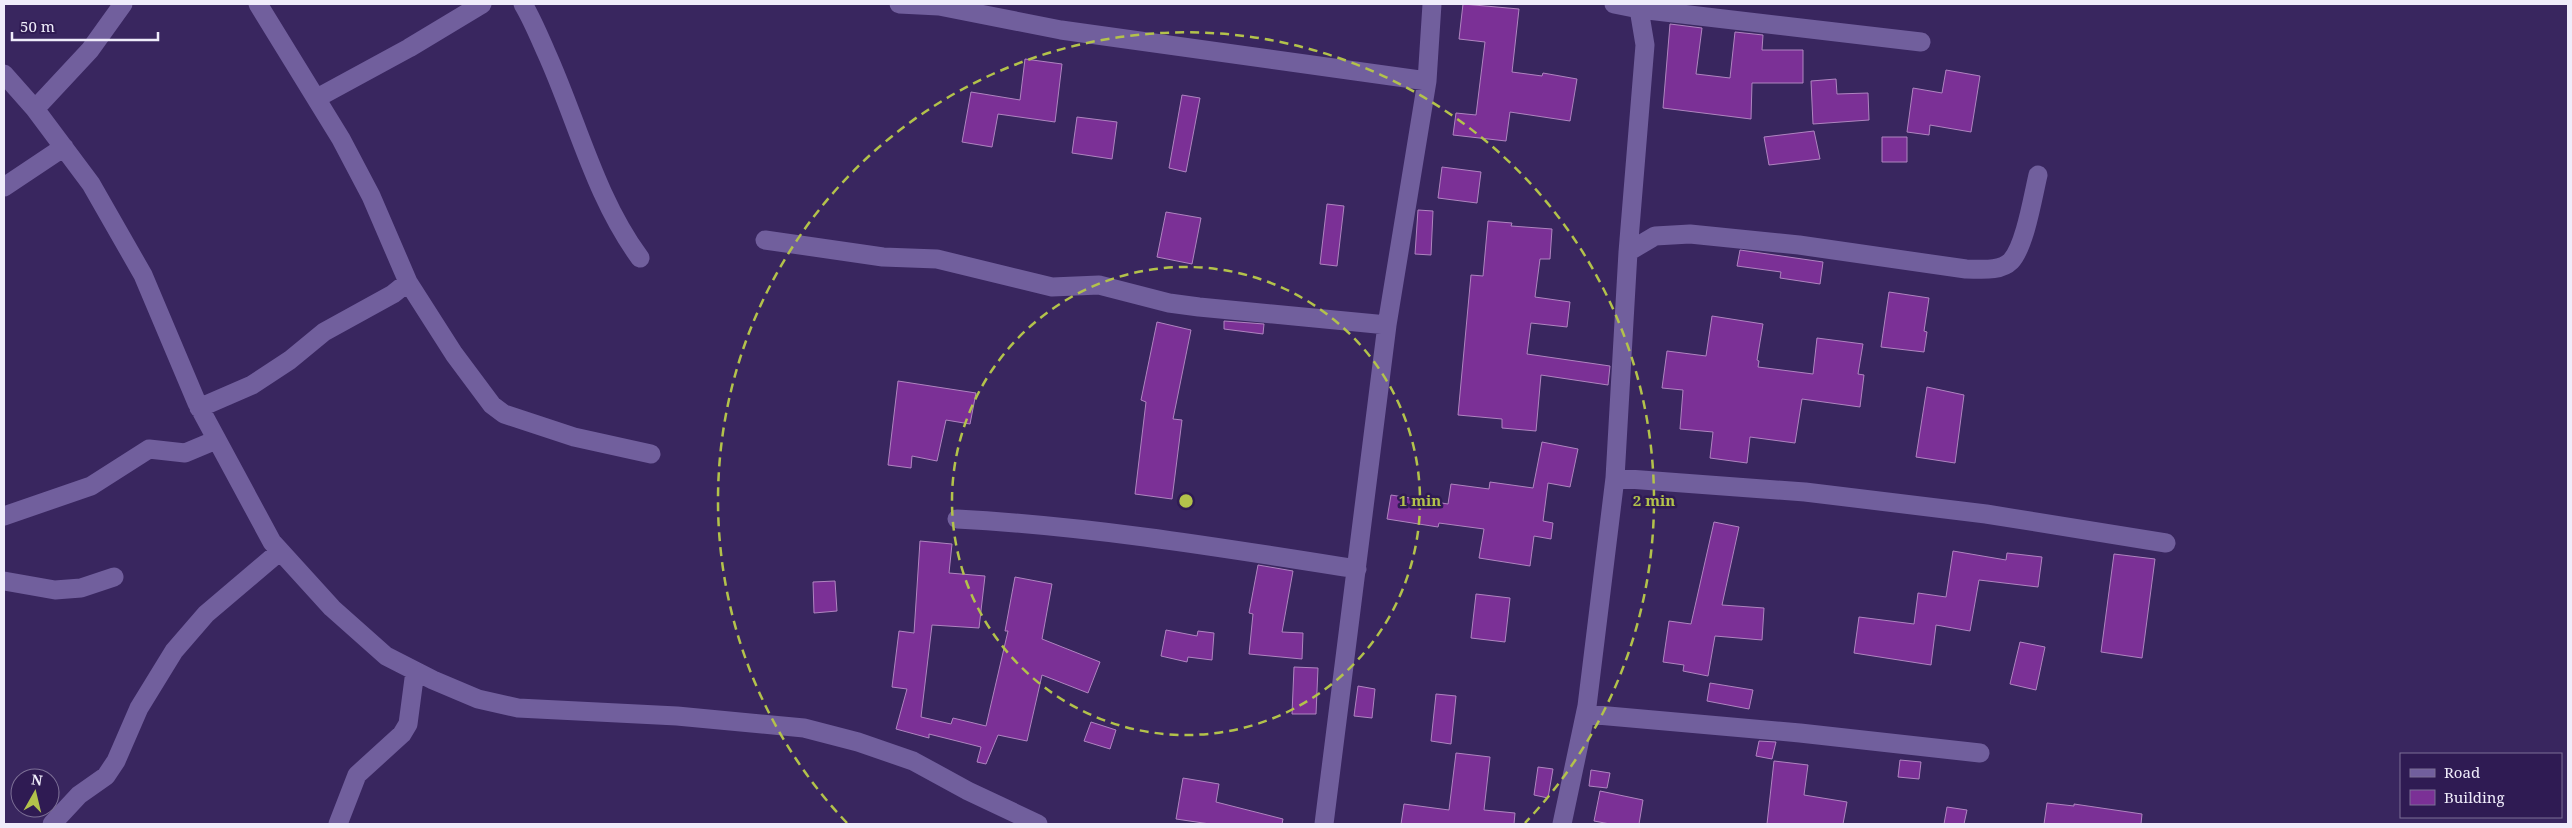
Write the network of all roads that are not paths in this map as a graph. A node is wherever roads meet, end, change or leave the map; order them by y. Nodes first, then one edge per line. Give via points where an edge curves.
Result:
1 (123, 4) edge
2 (258, 4) edge
3 (482, 4) edge
4 (522, 4) edge
5 (899, 4) edge
6 (1432, 4) edge
7 (1614, 4) edge
8 (1639, 9) junction
9 (1921, 42) dead end
10 (4, 74) edge
11 (1427, 81) junction
12 (317, 98) junction
13 (35, 110) junction
14 (64, 147) junction
15 (2038, 176) dead end
16 (4, 187) edge
17 (1631, 221) junction
18 (1655, 236) junction
19 (765, 240) dead end
20 (1628, 252) junction
21 (640, 258) dead end
22 (408, 282) junction
23 (1387, 325) junction
24 (199, 408) junction
25 (216, 440) junction
26 (651, 454) dead end
27 (1616, 478) junction
28 (4, 516) edge
29 (957, 519) dead end
30 (2166, 543) dead end
31 (280, 552) junction
32 (1357, 569) junction
33 (114, 577) dead end
34 (4, 581) edge
35 (415, 671) junction
36 (1586, 714) junction
37 (1980, 753) dead end
38 (52, 824) edge
39 (338, 824) edge
40 (1038, 824) edge
41 (1324, 824) edge
42 (1562, 824) edge

1 - 13 street via 90,50
2 - 12 street
3 - 12 street
4 - 21 street via 551,64 607,203 624,237
5 - 11 street via 939,6 1061,30
6 - 11 street
7 - 8 street
8 - 9 street
8 - 17 street via 1645,45
10 - 13 street
11 - 23 street
12 - 22 street via 371,196
13 - 14 street
14 - 16 street
14 - 24 street via 91,184 143,275
15 - 18 street via 2023,237 2010,261 1993,269 1966,270 1724,236
17 - 18 street
17 - 20 street
18 - 20 street
19 - 23 street via 882,257 937,259 1052,287 1099,285 1192,306
20 - 27 street
22 - 24 street via 393,294 324,332 252,385
22 - 26 street via 454,354 492,405 504,414 574,437
23 - 32 street
24 - 25 street
25 - 28 street via 185,453 149,449 91,486
25 - 31 street
27 - 30 street via 1805,492 1986,514
27 - 36 street
29 - 32 street via 1033,523 1170,539
31 - 35 street via 332,608 386,656
31 - 38 street via 206,614 174,651 139,708 106,776 79,795
32 - 41 street
33 - 34 street via 80,588 55,590
35 - 39 street via 408,724 402,734 357,775
35 - 40 street via 478,699 518,708 676,716 804,728 913,761
36 - 37 street
36 - 42 street

